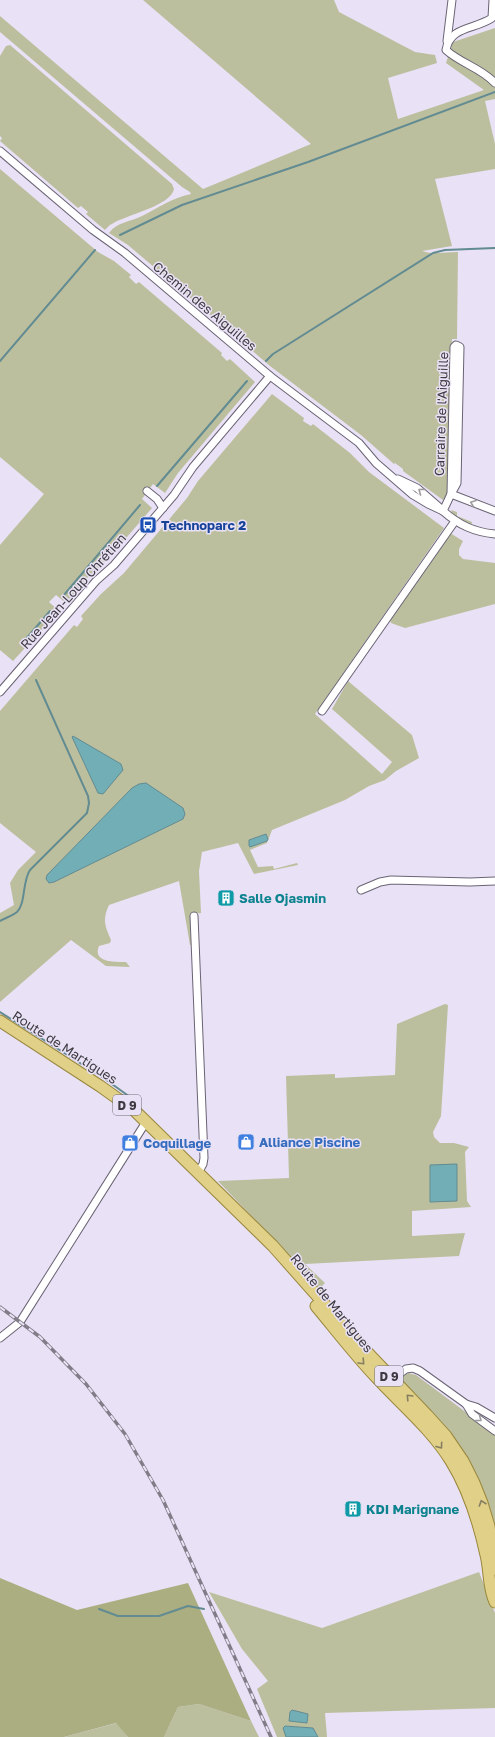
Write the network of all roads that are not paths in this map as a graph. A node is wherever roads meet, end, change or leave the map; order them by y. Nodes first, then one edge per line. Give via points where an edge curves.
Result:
1 (452, 0) edge
2 (493, 0) edge
3 (447, 41) junction
4 (495, 83) edge
5 (0, 151) edge
6 (270, 376) junction
7 (147, 491) dead end
8 (451, 494) junction
9 (163, 508) junction
10 (443, 511) junction
11 (495, 511) edge
12 (455, 521) junction
13 (495, 534) edge
14 (0, 692) edge
15 (322, 711) dead end
16 (495, 880) edge
17 (361, 890) dead end
18 (194, 916) dead end
19 (0, 1021) edge
20 (146, 1122) junction
21 (198, 1173) junction
22 (236, 1211) junction
23 (0, 1338) edge
24 (376, 1377) junction
25 (393, 1380) junction
26 (466, 1404) junction
27 (495, 1418) edge
28 (495, 1430) edge
29 (495, 1569) edge
30 (495, 1602) edge

1 - 3 street
2 - 3 street via 492,18 483,24 454,33
3 - 4 street via 446,50
5 - 6 street, Chemin des Aiguilles
6 - 9 street, Rue Jean-Loup Chrétien via 193,467
6 - 10 street, Chemin des Aiguilles via 359,443 376,463 405,489 421,501
7 - 9 street
8 - 8 street, Carraire de l'Aiguille via 457,483 460,347 457,345 454,347
8 - 10 street, Carraire de l'Aiguille
11 -> 8 street, Carraire de l'Aiguille
9 - 14 street, Rue Jean-Loup Chrétien
10 - 12 street
12 - 13 street via 473,530
12 - 15 street
16 - 17 street via 391,880
18 - 21 street via 204,1158
19 - 20 main road, Route de Martigues / D 9 via 100,1086
20 - 21 main road, Route de Martigues / D 9
20 - 23 street via 20,1322
21 - 22 main road, Route de Martigues / D 9
22 -> 24 main road, Route de Martigues / D 9
22 - 25 main road, Route de Martigues / D 9 via 273,1246
24 - 25 street via 385,1381
24 -> 30 main road, Route de Martigues / D 9 via 435,1438 452,1462 480,1527 487,1557 489,1584
25 - 26 street via 403,1370 416,1369
29 -> 25 main road, Route de Martigues / D 9 via 489,1526 482,1503 463,1461 446,1436
26 - 27 street
26 -> 28 street via 472,1414

